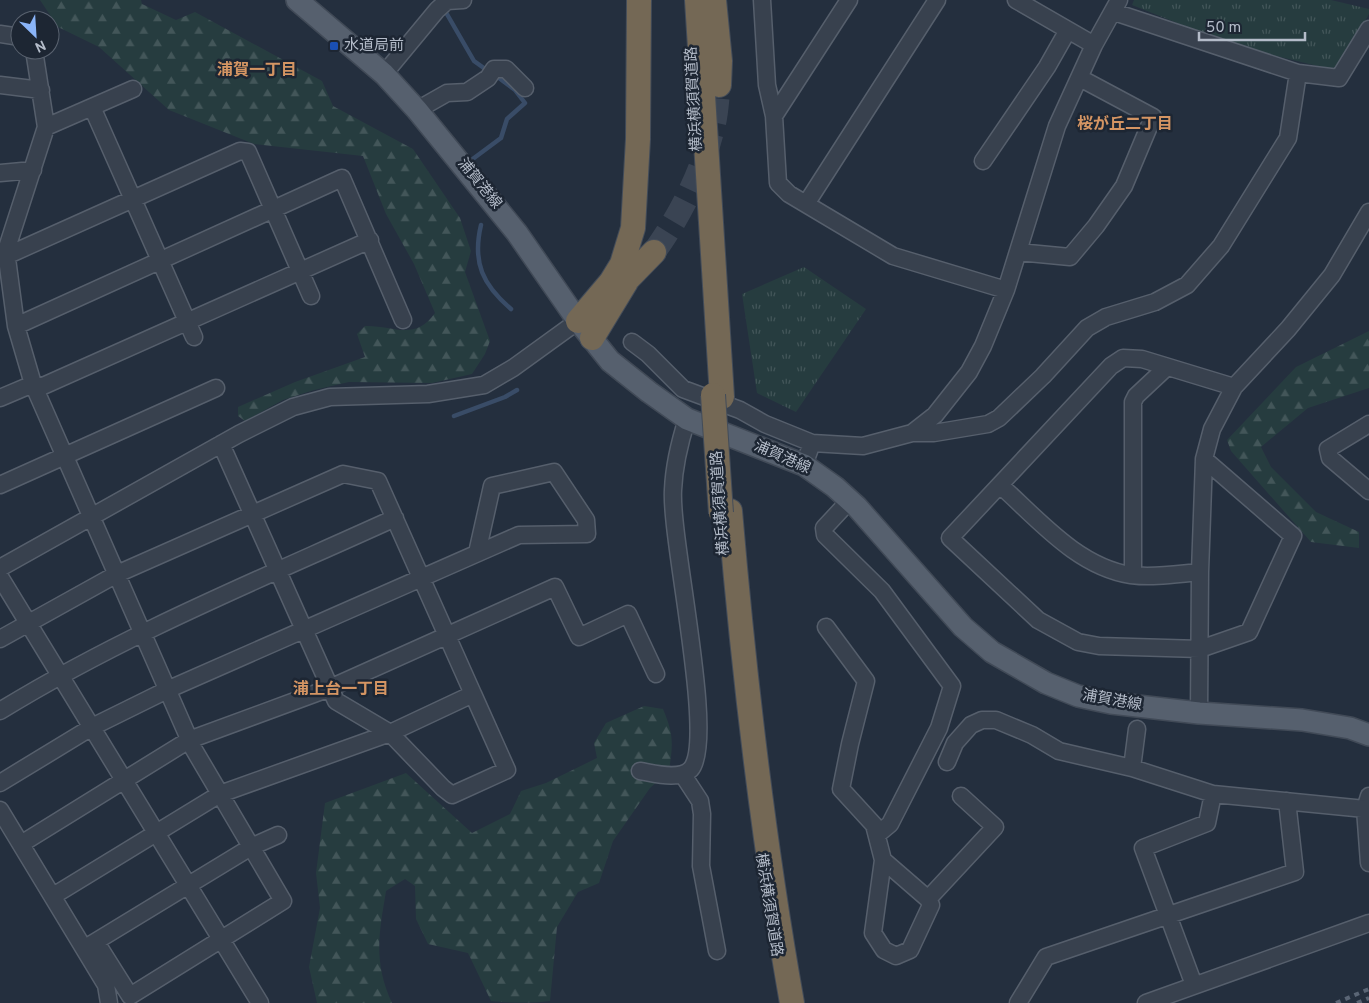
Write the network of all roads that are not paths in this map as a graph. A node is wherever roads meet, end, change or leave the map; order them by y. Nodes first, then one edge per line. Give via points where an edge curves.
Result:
1 (297, 0) edge
2 (639, 0) edge
3 (689, 0) edge
4 (697, 0) edge
5 (714, 0) edge
6 (762, 0) edge
7 (848, 0) edge
8 (937, 0) edge
9 (1016, 0) edge
10 (449, 4) edge
11 (1117, 6) edge
12 (1369, 29) edge
13 (1068, 30) junction
14 (1094, 45) junction
15 (36, 60) edge
16 (1298, 73) junction
17 (384, 74) junction
18 (1080, 78) junction
19 (0, 85) edge
20 (719, 85) tunnel mouth
21 (134, 88) dead end
22 (525, 88) dead end
23 (41, 90) junction
24 (92, 107) junction
25 (417, 110) junction
26 (774, 116) junction
27 (46, 127) junction
28 (983, 161) dead end
29 (33, 170) junction
30 (0, 173) edge
31 (134, 199) junction
32 (806, 204) junction
33 (274, 210) junction
34 (1369, 212) edge
35 (370, 240) junction
36 (654, 252) tunnel mouth
37 (1018, 252) junction
38 (6, 256) junction
39 (161, 260) junction
40 (301, 272) junction
41 (1006, 290) junction
42 (311, 296) dead end
43 (10, 317) edge
44 (403, 320) dead end
45 (188, 321) junction
46 (585, 330) junction
47 (194, 337) dead end
48 (632, 342) dead end
49 (1167, 367) junction
50 (33, 384) junction
51 (1234, 387) junction
52 (216, 388) dead end
53 (718, 396) junction
54 (0, 398) edge
55 (687, 419) junction
56 (1369, 424) edge
57 (912, 433) junction
58 (812, 443) junction
59 (221, 444) junction
60 (65, 455) junction
61 (1204, 459) junction
62 (804, 465) junction
63 (0, 485) edge
64 (1001, 486) junction
65 (1369, 490) edge
66 (850, 500) junction
67 (726, 512) junction
68 (252, 514) junction
69 (92, 517) junction
70 (395, 518) junction
71 (477, 554) junction
72 (0, 568) edge
73 (278, 571) junction
74 (1200, 572) junction
75 (117, 574) junction
76 (1134, 575) junction
77 (0, 577) edge
78 (421, 578) junction
79 (28, 622) junction
80 (826, 627) dead end
81 (304, 630) junction
82 (142, 632) junction
83 (447, 636) junction
84 (0, 639) edge
85 (1200, 650) junction
86 (60, 674) junction
87 (656, 674) dead end
88 (330, 688) junction
89 (167, 690) junction
90 (473, 694) junction
91 (0, 711) edge
92 (1199, 713) junction
93 (92, 727) junction
94 (939, 728) junction
95 (1137, 729) dead end
96 (390, 733) junction
97 (961, 735) junction
98 (1369, 735) edge
99 (189, 740) junction
100 (947, 762) dead end
101 (1132, 768) junction
102 (640, 771) dead end
103 (683, 775) junction
104 (124, 780) junction
105 (0, 783) edge
106 (220, 794) junction
107 (1213, 794) junction
108 (961, 796) dead end
109 (1288, 801) junction
110 (1367, 802) edge
111 (0, 810) edge
112 (156, 832) junction
113 (878, 834) junction
114 (278, 835) dead end
115 (21, 844) junction
116 (251, 847) junction
117 (883, 860) junction
118 (1369, 863) edge
119 (188, 885) junction
120 (53, 896) junction
121 (928, 899) junction
122 (1168, 915) junction
123 (1369, 923) edge
124 (222, 939) junction
125 (90, 945) junction
126 (716, 951) dead end
127 (1194, 985) junction
128 (109, 1003) edge
129 (260, 1003) edge
130 (784, 1003) edge
131 (792, 1003) edge
132 (1018, 1003) edge
133 (1146, 1003) edge

1 - 17 main road, 浦賀港線
2 - 46 highway via 638,139 633,228 619,270
3 - 53 highway, 横浜横須賀道路
4 - 53 highway, 横浜横須賀道路
5 - 20 highway
6 - 26 street via 767,85
7 - 26 street
8 - 32 street
9 - 13 street
10 - 17 street
11 - 14 street
11 - 16 street
12 - 16 street via 1339,78
13 - 14 street
13 - 28 street via 1047,67
14 - 18 street
15 - 23 street
16 - 57 street via 1288,138 1221,246 1187,284 1155,302 1106,318 1087,328 1043,376 999,418 988,424 934,433
17 - 25 main road, 浦賀港線
18 - 37 street via 1057,126
18 - 37 street via 1153,117 1124,186 1070,257
19 - 23 street
21 - 24 street
22 - 25 street via 506,69 491,73 467,92 447,93
23 - 27 street
24 - 27 street
24 - 31 street
25 - 46 main road, 浦賀港線 via 517,233
26 - 32 street via 778,183
27 - 29 street
29 - 30 street
29 - 38 street
31 - 33 street via 240,151 248,152
31 - 38 street
31 - 39 street
32 - 41 street via 893,256
33 - 35 street via 342,178
33 - 39 street
33 - 40 street
34 - 51 street via 1332,275
35 - 40 street
35 - 44 street
36 - 46 highway
37 - 41 street
38 - 43 street
39 - 43 street
39 - 45 street
40 - 42 street
40 - 45 street
41 - 57 street via 969,372 953,396
43 - 50 street
45 - 47 street
45 - 50 street via 43,386
46 - 55 main road, 浦賀港線 via 610,361
46 - 59 street via 484,384 428,394 316,399 293,407
48 - 58 street via 684,389
49 - 51 street
49 - 64 street via 1123,358 1111,366
49 - 76 street via 1136,396 1134,402
50 - 54 street
50 - 60 street
51 - 61 street via 1212,428
52 - 60 street
53 - 67 highway, 横浜横須賀道路
55 - 62 main road, 浦賀港線
55 - 103 street via 678,452 673,491 676,544 697,698 698,741 694,763
56 - 65 street via 1328,448 1330,458
57 - 58 street via 863,446
58 - 62 street
59 - 68 street
59 - 69 street
60 - 63 street
60 - 69 street
61 - 74 street
61 - 85 street via 1293,536 1249,632
62 - 66 main road, 浦賀港線
64 - 76 street via 1078,554 1120,573
64 - 85 street via 950,538 1038,620 1078,642 1099,646
66 - 92 main road, 浦賀港線 via 963,627 992,652 1019,669 1078,696 1120,705
66 - 94 street via 827,522 825,535 882,591 952,686
67 - 130 highway, 横浜横須賀道路 via 731,624 752,801
67 - 131 highway, 横浜横須賀道路 via 756,766
68 - 70 street via 343,474 378,481
68 - 73 street
68 - 75 street
69 - 72 street
69 - 75 street
70 - 73 street
70 - 78 street
71 - 71 street via 492,486 554,472 586,520 588,534 519,535
71 - 78 street
73 - 81 street
73 - 82 street
74 - 76 street
74 - 85 street
75 - 79 street
75 - 82 street
77 - 79 street
78 - 81 street
78 - 83 street
79 - 84 street
79 - 86 street
80 - 113 street via 866,681 841,789 874,825
81 - 88 street
81 - 89 street
82 - 86 street
82 - 89 street
83 - 87 street via 555,586 579,637 628,614
83 - 88 street
83 - 90 street
85 - 92 street
86 - 91 street
86 - 93 street
88 - 96 street via 336,701
88 - 99 street
89 - 93 street
89 - 99 street
90 - 96 street
90 - 96 street via 507,770 452,795
92 - 98 main road, 浦賀港線 via 1302,720 1350,728
93 - 104 street
93 - 105 street
94 - 97 street
94 - 113 street via 890,824
95 - 101 street
96 - 106 street
97 - 100 street
97 - 101 street via 976,722 996,720 1059,751
99 - 104 street
99 - 106 street
101 - 107 street
102 - 103 street
103 - 126 street via 700,801 698,872
104 - 112 street
104 - 115 street
106 - 112 street
106 - 116 street
107 - 109 street
107 - 122 street via 1207,823 1143,848
108 - 121 street via 995,827
109 - 110 street
109 - 122 street via 1295,872
110 - 118 street
111 - 115 street
112 - 119 street
112 - 120 street
113 - 117 street
114 - 116 street
115 - 120 street
116 - 119 street
116 - 124 street via 283,901
117 - 121 street
117 - 121 street via 873,933 884,950 896,956 910,950 931,905
119 - 124 street
119 - 125 street
120 - 125 street
122 - 127 street
122 - 132 street via 1046,957
123 - 127 street
124 - 125 street via 130,996
124 - 129 street
125 - 128 street via 106,985
127 - 133 street

